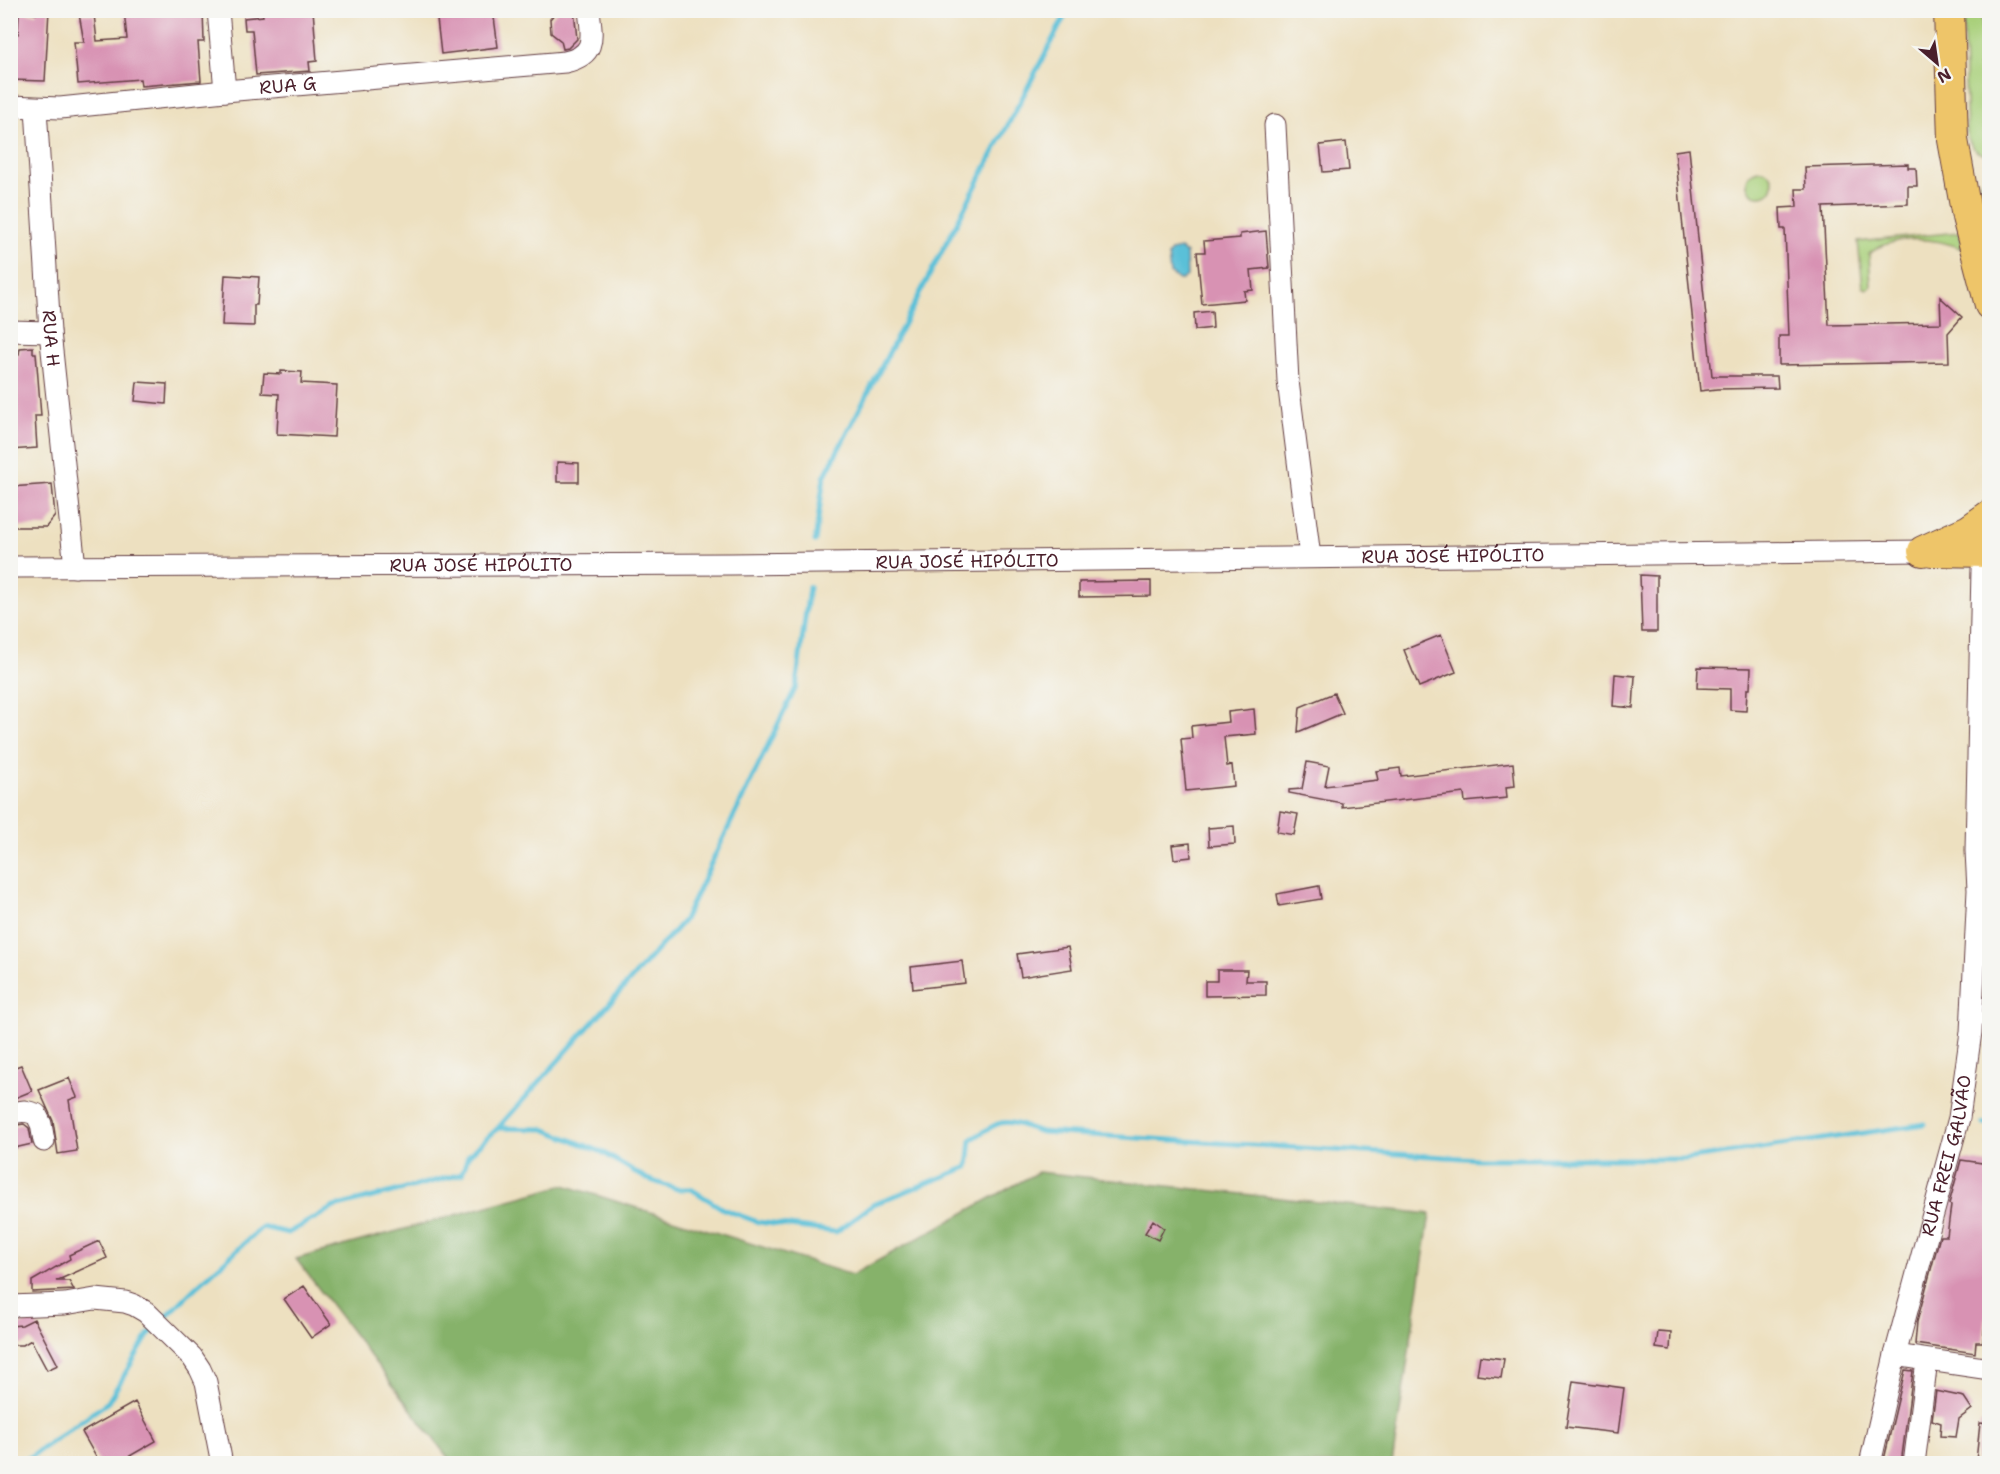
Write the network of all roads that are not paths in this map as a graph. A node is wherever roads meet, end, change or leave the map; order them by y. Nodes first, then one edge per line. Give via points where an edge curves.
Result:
1 (218, 10) edge
2 (589, 10) edge
3 (1949, 10) edge
4 (225, 91) junction
5 (10, 106) edge
6 (36, 108) junction
7 (1275, 126) dead end
8 (1989, 305) edge
9 (10, 331) edge
10 (50, 332) junction
11 (1982, 539) edge
12 (1923, 551) joint
13 (1310, 557) junction
14 (10, 567) edge
15 (75, 567) junction
16 (1983, 853) edge
17 (10, 1113) edge
18 (44, 1140) dead end
19 (10, 1305) edge
20 (1895, 1355) junction
21 (1927, 1361) junction
22 (1989, 1369) edge
23 (222, 1464) edge
24 (1870, 1464) edge
25 (1914, 1464) edge

1 - 4 street
2 - 4 street, RUA G via 592,42 584,55 565,62
3 - 8 highway via 1953,140
4 - 6 street, RUA G
5 - 6 street, RUA G
6 - 10 street, RUA H
7 - 13 street via 1288,381
9 - 10 street
10 - 15 street, RUA H
11 - 12 highway
11 - 16 street, RUA FREI GALVÃO
12 - 13 street, RUA JOSÉ HIPÓLITO
13 - 15 street, RUA JOSÉ HIPÓLITO
14 - 15 street, RUA JOSÉ HIPÓLITO
16 - 20 street, RUA FREI GALVÃO via 1971,1032 1959,1118
17 - 18 street via 36,1114
19 - 23 street via 94,1299 134,1305 192,1357 206,1382
20 - 21 street
20 - 24 street, RUA FREI GALVÃO
21 - 22 street
21 - 25 street

